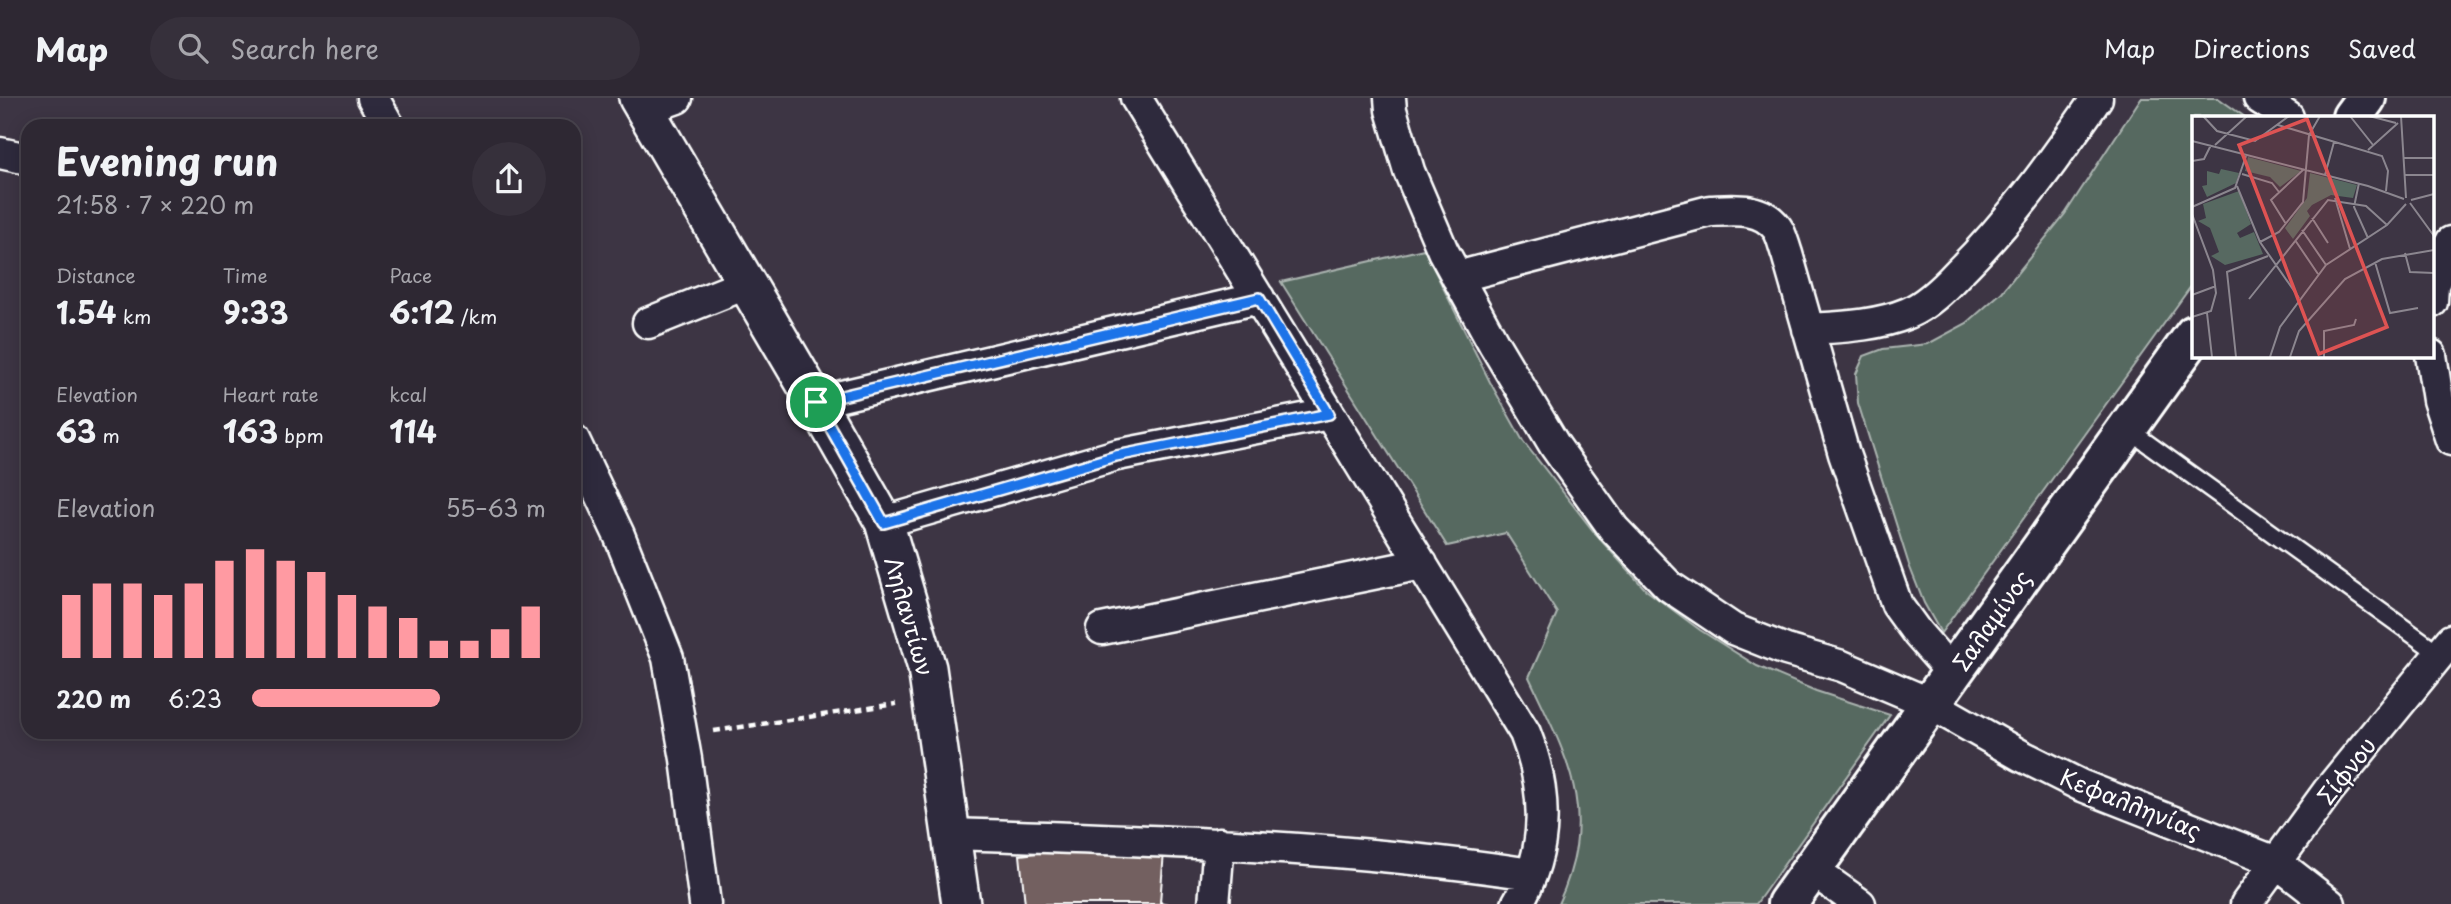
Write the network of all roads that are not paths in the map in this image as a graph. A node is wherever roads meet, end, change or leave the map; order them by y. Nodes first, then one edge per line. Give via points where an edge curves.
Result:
1 (373, 98) edge
2 (1136, 98) edge
3 (1391, 98) edge
4 (2096, 98) edge
5 (2259, 98) edge
6 (2366, 98) edge
7 (654, 102) edge
8 (2286, 116) edge
9 (2353, 116) edge
10 (385, 119) edge
11 (0, 153) edge
12 (21, 158) edge
13 (2451, 243) edge
14 (1457, 276) junction
15 (748, 283) junction
16 (2434, 291) edge
17 (1259, 298) junction
18 (648, 323) dead end
19 (1808, 329) junction
20 (2192, 338) edge
21 (2431, 357) edge
22 (816, 402) junction
23 (1329, 414) junction
24 (2126, 428) junction
25 (2451, 440) edge
26 (581, 455) edge
27 (884, 523) junction
28 (1422, 564) junction
29 (1102, 629) dead end
30 (2445, 647) edge
31 (1953, 674) junction
32 (1929, 703) junction
33 (950, 834) junction
34 (1219, 843) junction
35 (2276, 862) junction
36 (1812, 870) junction
37 (1531, 874) junction
38 (705, 904) edge
39 (961, 904) edge
40 (1214, 904) edge
41 (1517, 904) edge
42 (1787, 904) edge
43 (1860, 904) edge
44 (2246, 904) edge
45 (2330, 904) edge

1 - 10 street
2 - 17 street
3 - 14 street, Κεφαλληνίας via 1409,171
4 - 19 street via 1987,245 1939,293 1909,313 1856,326
5 - 8 street
6 - 9 main road
7 - 15 street, Ληλαντίων
11 - 12 street
13 - 16 street
14 - 19 street via 1710,211 1741,210 1762,214 1777,229
14 - 32 street, Κεφαλληνίας via 1555,446 1614,529 1669,586 1733,629 1842,666
15 - 18 street
15 - 22 street, Ληλαντίων
17 - 22 street
17 - 23 street
19 - 31 street via 1844,454 1897,604
20 - 24 main road, Σαλαμίνος
21 - 25 street
22 - 27 street, Ληλαντίων
23 - 27 street via 1116,456
23 - 28 street
24 - 30 lane
24 - 31 main road, Σαλαμίνος
26 - 38 street via 668,657
27 - 33 street, Ληλαντίων via 927,668
28 - 29 street
28 - 37 street via 1521,725 1531,749 1540,781 1542,817
30 - 35 street, Σίφνου
31 - 32 main road, Σαλαμίνος
32 - 35 street, Κεφαλληνίας via 2080,785
32 - 36 main road, Σαλαμίνος
33 - 34 street
33 - 39 street, Ληλαντίων
34 - 37 street via 1444,861
34 - 40 street
35 - 44 street, Σίφνου
35 - 45 street, Κεφαλληνίας
36 - 42 main road, Σαλαμίνος
36 - 43 street
37 - 41 street

